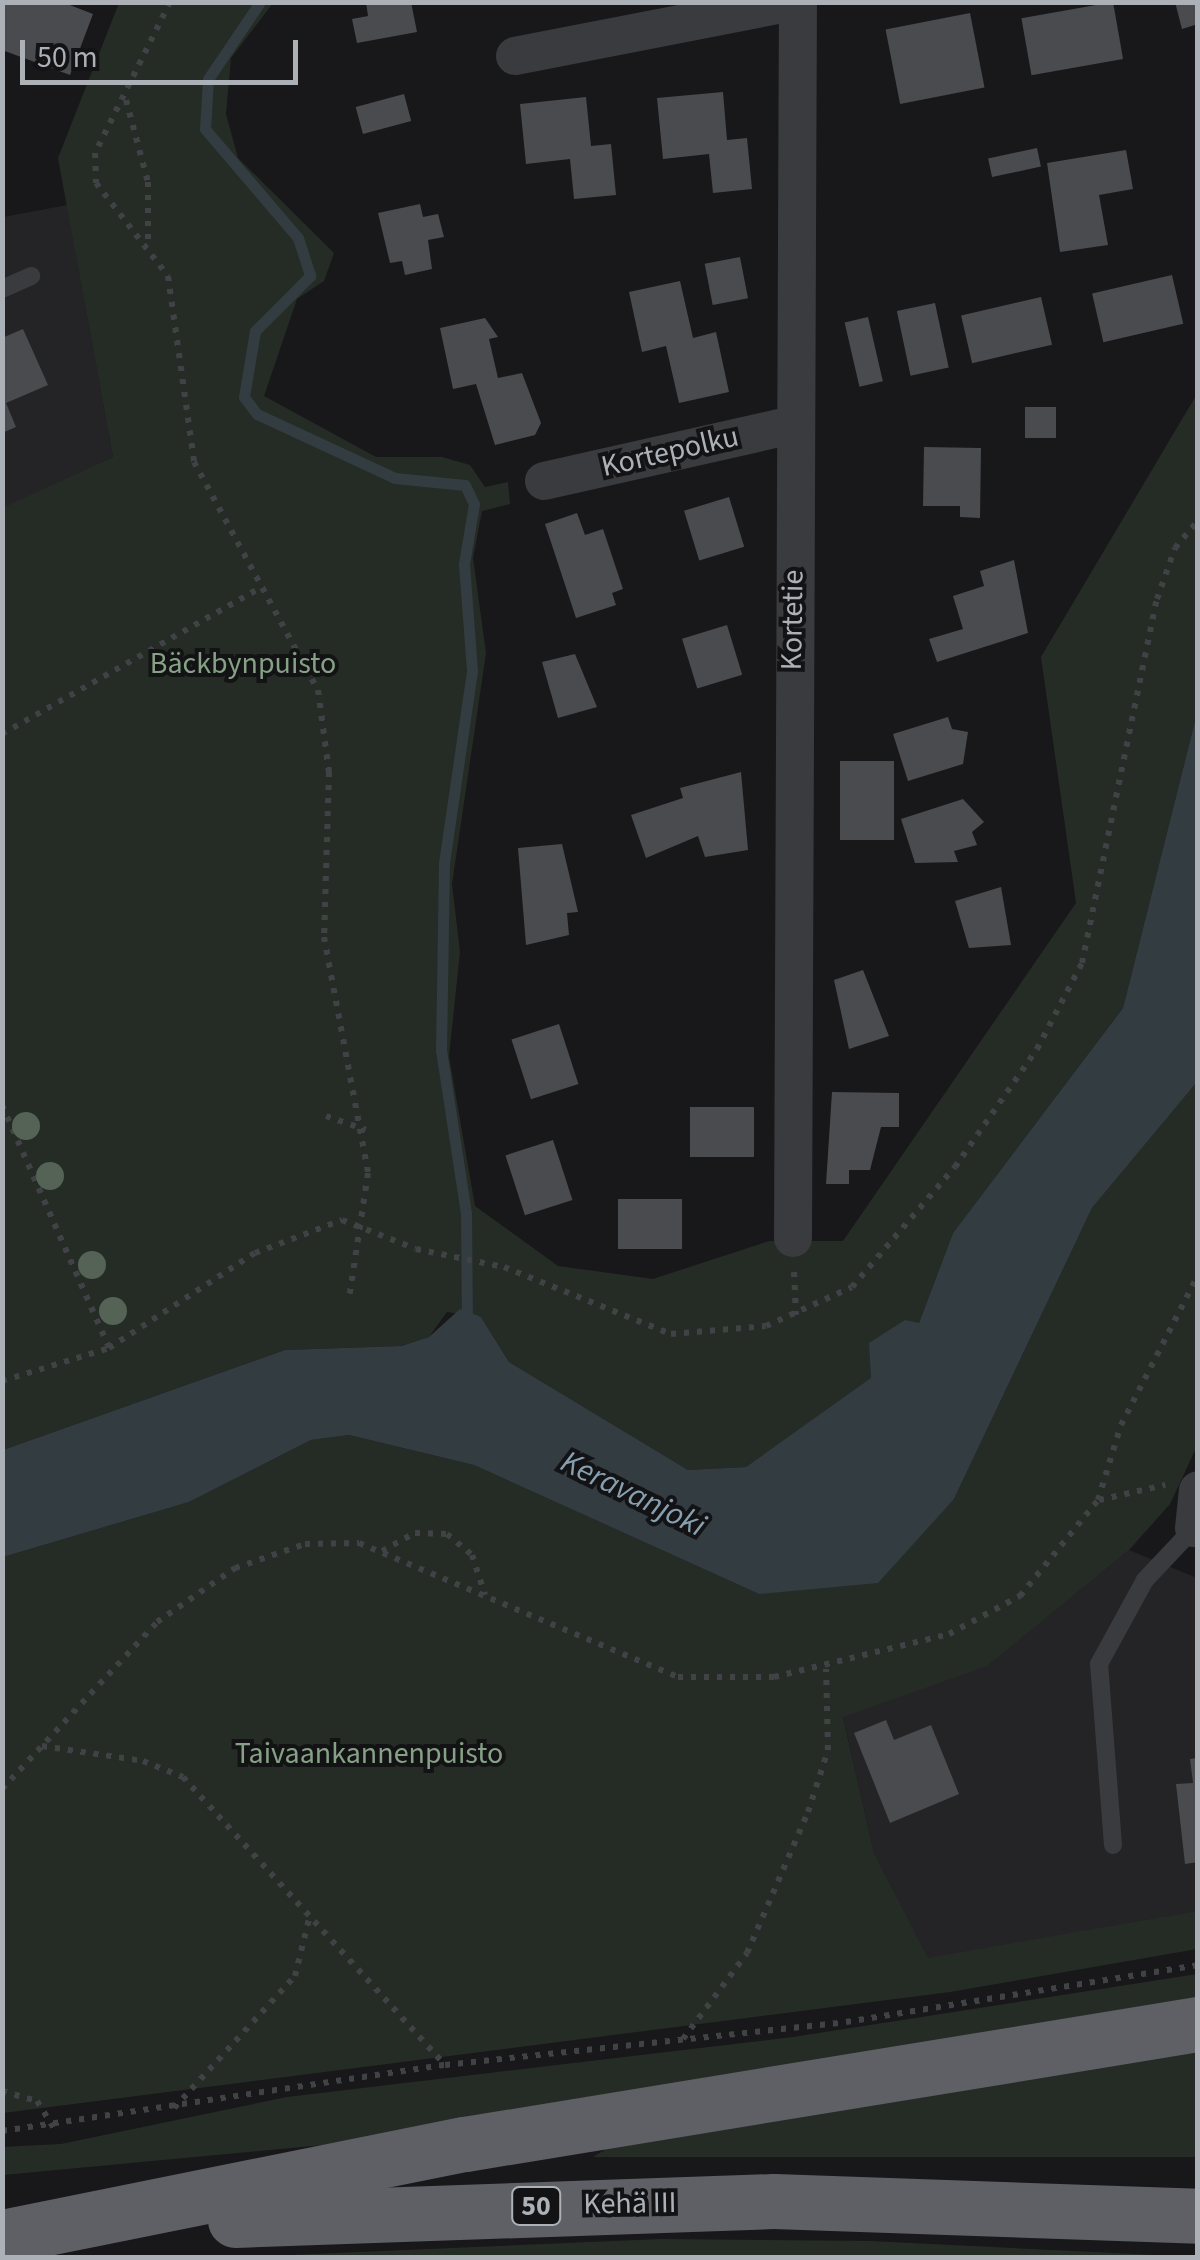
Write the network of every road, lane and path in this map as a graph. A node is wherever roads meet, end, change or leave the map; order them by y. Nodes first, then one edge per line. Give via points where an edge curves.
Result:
1 (170, 2) edge
2 (796, 2) edge
3 (515, 56) dead end
4 (126, 100) junction
5 (148, 246) junction
6 (31, 276) dead end
7 (2, 289) edge
8 (796, 424) junction
9 (544, 482) dead end
10 (1198, 522) edge
11 (262, 587) junction
12 (2, 734) edge
13 (2, 1105) edge
14 (326, 1116) dead end
15 (366, 1130) junction
16 (362, 1221) junction
17 (792, 1238) dead end
18 (1198, 1275) edge
19 (349, 1298) dead end
20 (109, 1348) junction
21 (2, 1381) edge
22 (1189, 1485) edge
23 (1098, 1500) junction
24 (1194, 1528) joint
25 (381, 1552) junction
26 (484, 1595) junction
27 (826, 1668) junction
28 (42, 1746) junction
29 (2, 1789) edge
30 (1113, 1845) dead end
31 (310, 1914) junction
32 (1198, 1964) edge
33 (1198, 2024) edge
34 (682, 2040) junction
35 (444, 2065) junction
36 (2, 2091) edge
37 (173, 2109) junction
38 (52, 2127) junction
39 (2, 2131) edge
40 (1198, 2216) edge
41 (2, 2237) edge

1 - 4 path
2 - 3 street
2 - 8 street, Kortetie
4 - 5 path via 148,182
4 - 5 path via 95,153 96,183
5 - 11 path via 168,276 194,462
6 - 7 lane
8 - 9 street, Kortepolku
8 - 17 street, Kortetie
10 - 16 path via 1174,548 1157,599 1082,963 1027,1064 901,1236 852,1287 766,1326 710,1335 640,1330 504,1267 416,1249
11 - 12 path
11 - 15 path via 310,668 327,732 324,937
13 - 20 path
14 - 15 path
15 - 16 path
16 - 19 path
16 - 20 path via 301,1229
18 - 23 path via 1122,1424
20 - 21 path
22 - 23 path
22 - 24 street
23 - 27 path via 1045,1572 985,1618
24 - 30 lane via 1145,1580 1099,1664
25 - 26 path
25 - 26 path via 415,1533 447,1534 472,1555
25 - 28 path via 305,1544 200,1587 126,1651
26 - 27 path via 678,1677
27 - 34 path via 828,1750 808,1812 747,1953
28 - 29 path
28 - 31 path via 143,1761 183,1777
31 - 35 path
31 - 37 path via 294,1976
32 - 34 path
33 - 41 highway via 465,2144
34 - 35 path
35 - 37 path
36 - 38 path via 37,2101
37 - 38 path
38 - 39 path
40 - 41 highway, Kehä III / 50 via 774,2201 386,2209

